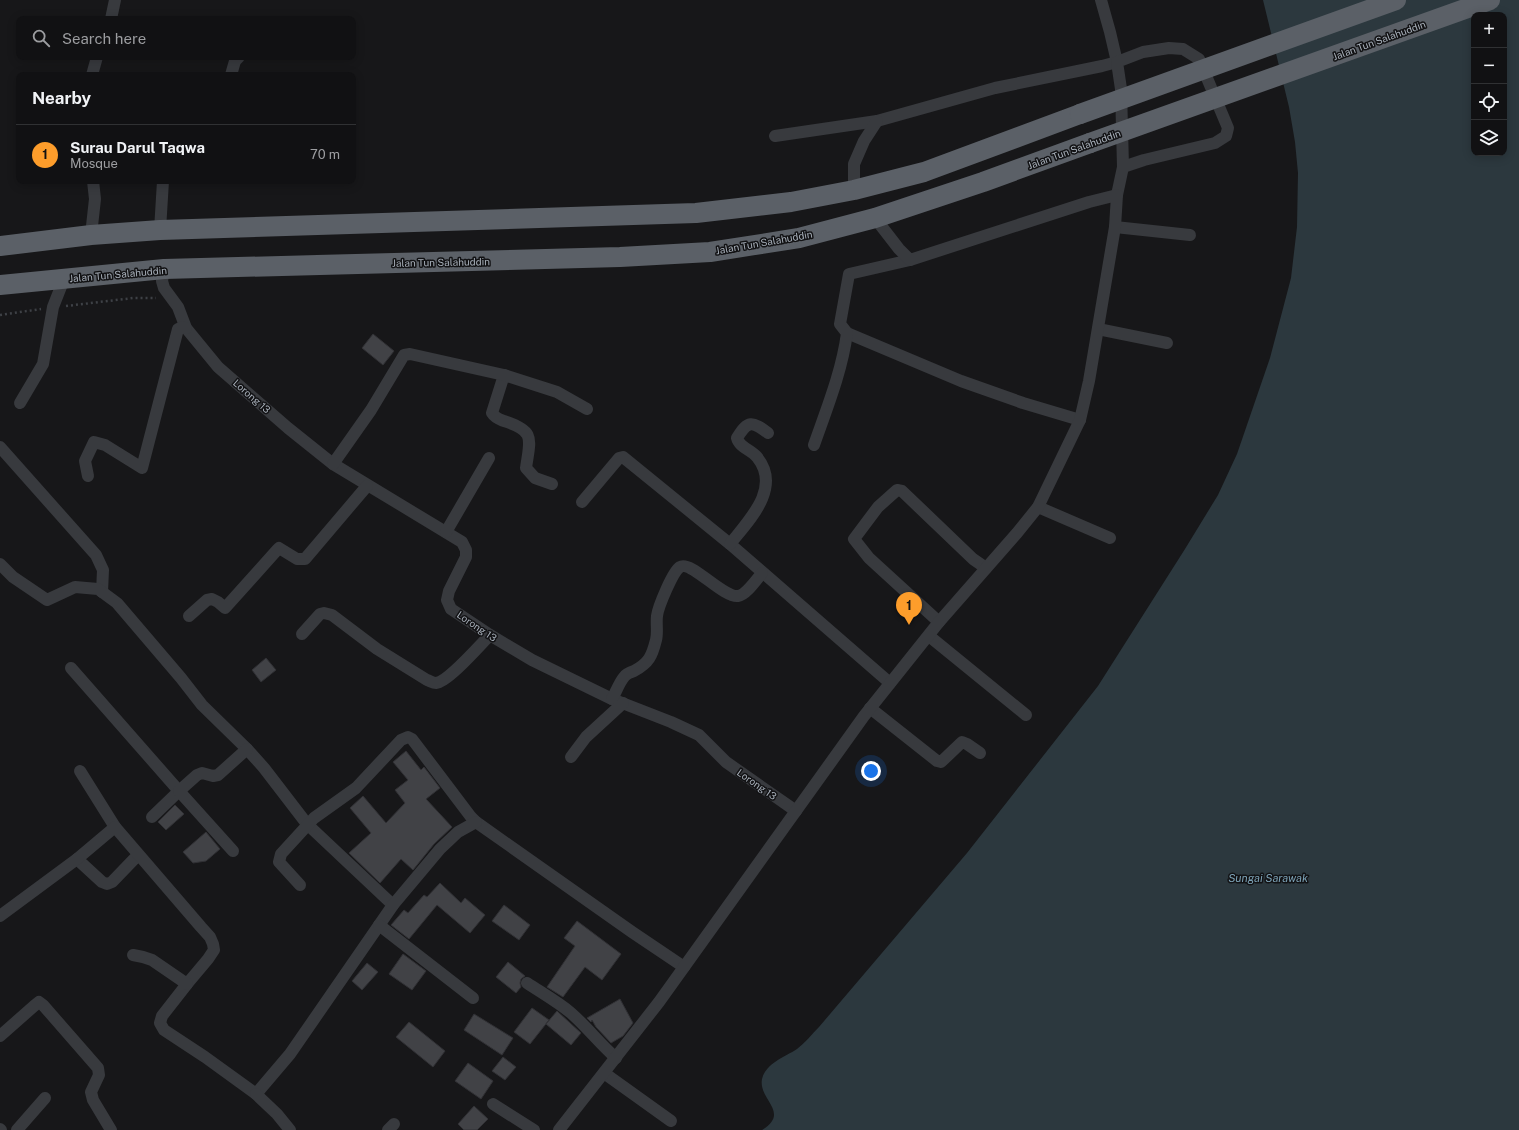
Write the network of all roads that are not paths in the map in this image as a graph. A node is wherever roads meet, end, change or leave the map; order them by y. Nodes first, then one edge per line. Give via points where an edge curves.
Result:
1 (115, 0) edge
2 (1101, 0) edge
3 (1396, 0) edge
4 (1490, 0) edge
5 (112, 16) edge
6 (97, 60) edge
7 (236, 60) edge
8 (1116, 62) junction
9 (93, 72) edge
10 (231, 72) edge
11 (877, 121) junction
12 (775, 136) dead end
13 (1123, 167) junction
14 (93, 184) edge
15 (163, 184) edge
16 (854, 190) junction
17 (1117, 195) junction
18 (876, 218) junction
19 (1115, 226) junction
20 (160, 230) junction
21 (91, 235) junction
22 (1190, 236) dead end
23 (0, 246) edge
24 (910, 260) junction
25 (164, 269) junction
26 (64, 279) junction
27 (0, 285) edge
28 (184, 323) junction
29 (1098, 329) junction
30 (847, 333) junction
31 (1166, 343) dead end
32 (504, 375) junction
33 (20, 403) dead end
34 (587, 409) dead end
35 (1080, 420) junction
36 (768, 433) dead end
37 (814, 444) dead end
38 (0, 447) edge
39 (489, 458) dead end
40 (333, 464) junction
41 (88, 476) dead end
42 (552, 484) dead end
43 (368, 486) junction
44 (582, 502) dead end
45 (1038, 507) junction
46 (446, 532) junction
47 (1110, 538) dead end
48 (730, 544) junction
49 (0, 564) edge
50 (986, 568) junction
51 (762, 573) junction
52 (102, 592) junction
53 (189, 616) dead end
54 (939, 622) junction
55 (302, 634) dead end
56 (490, 635) junction
57 (929, 636) junction
58 (71, 668) dead end
59 (890, 683) junction
60 (618, 701) junction
61 (870, 708) junction
62 (1026, 715) dead end
63 (247, 749) junction
64 (980, 753) dead end
65 (570, 758) dead end
66 (80, 771) dead end
67 (179, 791) junction
68 (796, 811) junction
69 (152, 817) dead end
70 (476, 822) junction
71 (307, 824) junction
72 (115, 827) junction
73 (233, 851) dead end
74 (138, 855) junction
75 (77, 859) junction
76 (300, 885) dead end
77 (393, 905) junction
78 (0, 916) edge
79 (379, 925) junction
80 (133, 955) dead end
81 (684, 967) junction
82 (527, 983) dead end
83 (187, 984) junction
84 (473, 998) dead end
85 (0, 1036) edge
86 (616, 1058) junction
87 (604, 1073) junction
88 (256, 1094) junction
89 (45, 1098) dead end
90 (493, 1104) dead end
91 (671, 1121) dead end
92 (280, 1125) edge
93 (17, 1130) edge
94 (111, 1130) edge
95 (290, 1130) edge
96 (534, 1130) edge
97 (559, 1130) edge

1 - 5 street
2 - 8 street
3 - 16 highway, bridge via 924,172
4 - 18 highway, Jalan Tun Salahuddin, bridge
6 - 9 street
7 - 10 street
8 - 11 street via 995,88
8 - 13 street via 1121,89
8 - 13 street via 1143,52 1168,48 1183,49 1199,59 1228,128 1226,136 1215,143
11 - 12 street
11 - 16 street via 864,141 854,164
13 - 17 street
14 - 21 street via 95,199
15 - 20 street
16 - 20 highway via 791,202 696,213
17 - 19 street
17 - 24 street
18 - 24 street
18 - 25 highway, Jalan Tun Salahuddin via 799,238 710,252 620,258
19 - 22 street
19 - 29 street
20 - 21 highway
21 - 23 highway
24 - 30 street via 849,274 840,324
25 - 26 highway, Jalan Tun Salahuddin
25 - 28 street, Lorong 13 via 164,288
26 - 27 highway, Jalan Tun Salahuddin
26 - 33 street via 53,308 43,364
28 - 40 street, Lorong 13 via 218,367
28 - 41 street via 178,329 142,468 105,445 94,442 85,461
29 - 31 street
29 - 35 street
30 - 35 street via 961,381
30 - 37 street via 831,396
32 - 34 street via 557,392
32 - 40 street via 410,354 404,355 371,410
32 - 42 street via 492,413 499,420 523,428 528,433 526,468 535,478
35 - 45 street
36 - 48 street via 756,424 749,424 737,438 740,444 756,456 763,467 766,479 758,508
38 - 52 street via 96,556 103,570
39 - 46 street
40 - 43 street, Lorong 13
43 - 46 street, Lorong 13
43 - 53 street via 305,559 297,559 279,548 225,608 212,599 207,600
44 - 48 street via 619,458 623,457
45 - 47 street
45 - 50 street
46 - 56 street, Lorong 13 via 462,542 466,550 466,557 447,600 452,609
48 - 51 street
49 - 52 street via 13,578 47,600 75,587 98,589
50 - 54 street
50 - 54 street via 973,559 902,491 897,490 878,507 854,539 869,558
51 - 59 street
51 - 60 street via 739,596 731,595 692,569 680,567 662,599 657,615 657,639 650,658 644,666 624,676
52 - 63 street via 117,603 202,705
54 - 57 street
55 - 56 street via 320,614 332,615 377,649 436,683 453,673
56 - 60 street, Lorong 13 via 532,660
57 - 59 street
57 - 62 street
58 - 67 street
59 - 61 street
60 - 65 street
60 - 68 street, Lorong 13 via 672,722 699,736 726,762
61 - 64 street via 937,761 941,762 962,742
61 - 68 street
63 - 67 street via 218,775 197,775
63 - 71 street
66 - 72 street
67 - 69 street
67 - 73 street
68 - 81 street
70 - 71 street via 408,737 401,740 356,788
70 - 77 street via 458,832 440,849
70 - 81 street
71 - 76 street via 281,854 279,862
71 - 77 street
72 - 74 street
72 - 75 street
74 - 75 street via 107,884
74 - 83 street via 213,944 214,950
75 - 78 street
77 - 79 street
79 - 84 street
79 - 88 street via 290,1054
80 - 83 street via 152,960
81 - 86 street
82 - 86 street via 562,1005
83 - 88 street via 162,1016 160,1023 164,1030
85 - 94 street via 39,1002 43,1005 98,1068 99,1075 91,1092
86 - 87 street
87 - 91 street
87 - 97 street
88 - 92 street
89 - 93 street
90 - 96 street
92 - 95 street

